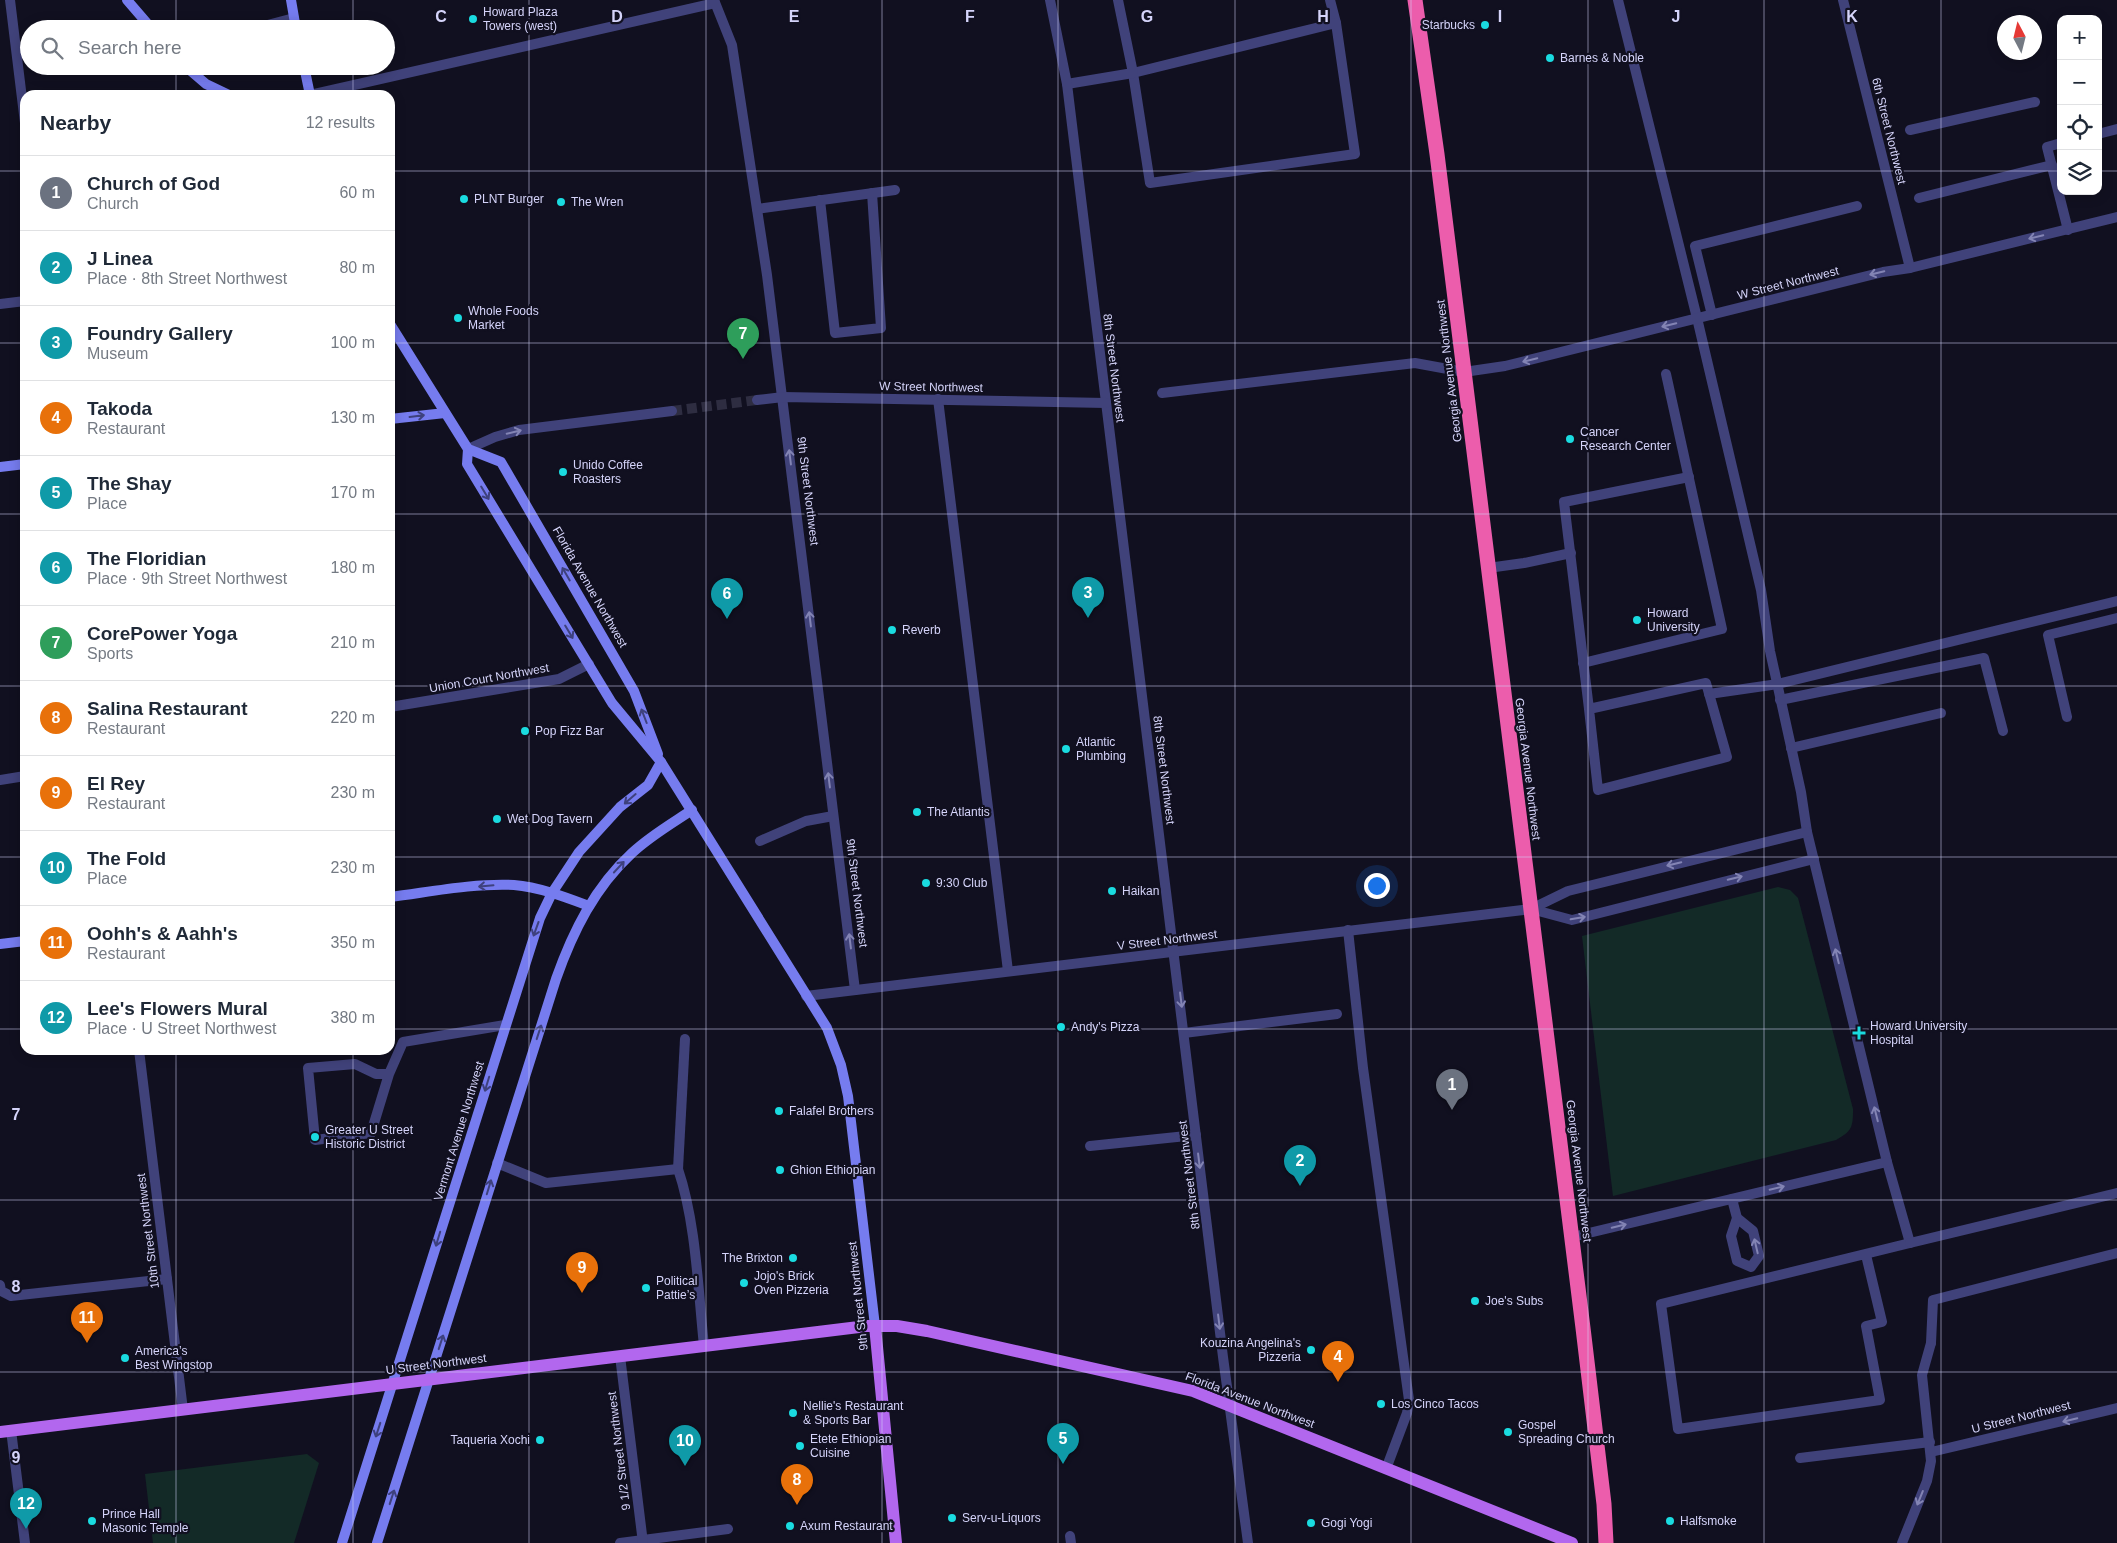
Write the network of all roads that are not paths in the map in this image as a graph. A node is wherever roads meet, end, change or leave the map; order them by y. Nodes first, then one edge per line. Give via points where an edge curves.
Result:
1 (10, 0) edge
2 (291, 0) edge
3 (1050, 0) edge
4 (1118, 0) edge
5 (1330, 0) edge
6 (1415, 0) edge
7 (1618, 0) edge
8 (1843, 0) edge
9 (129, 1) edge
10 (714, 2) edge
11 (294, 18) joint
12 (145, 20) edge
13 (287, 20) edge
14 (1336, 23) junction
15 (1133, 73) junction
16 (196, 75) edge
17 (306, 75) edge
18 (1067, 84) junction
19 (21, 90) edge
20 (219, 90) edge
21 (309, 90) edge
22 (332, 90) edge
23 (2035, 102) dead end
24 (2117, 129) edge
25 (1910, 130) dead end
26 (2102, 133) edge
27 (2057, 144) edge
28 (2052, 165) junction
29 (895, 190) dead end
30 (872, 193) junction
31 (1919, 198) dead end
32 (820, 200) junction
33 (1857, 206) dead end
34 (757, 209) junction
35 (2117, 217) edge
36 (2068, 230) junction
37 (1910, 268) junction
38 (20, 302) edge
39 (0, 304) edge
40 (1712, 315) junction
41 (1697, 318) junction
42 (395, 332) edge
43 (1464, 372) junction
44 (1666, 374) dead end
45 (1162, 393) dead end
46 (783, 396) junction
47 (757, 400) tunnel mouth
48 (938, 400) junction
49 (1106, 403) junction
50 (672, 411) tunnel mouth
51 (445, 413) junction
52 (395, 418) edge
53 (468, 449) junction
54 (20, 465) edge
55 (0, 467) edge
56 (1689, 477) junction
57 (1571, 553) junction
58 (1488, 568) junction
59 (2117, 600) edge
60 (2117, 618) edge
61 (1583, 663) junction
62 (589, 664) junction
63 (1778, 684) junction
64 (1709, 694) junction
65 (1780, 700) junction
66 (395, 706) edge
67 (1589, 709) junction
68 (1941, 713) dead end
69 (2066, 717) dead end
70 (2004, 730) dead end
71 (1791, 748) junction
72 (661, 762) junction
73 (20, 777) edge
74 (0, 780) edge
75 (692, 810) junction
76 (833, 816) junction
77 (1807, 832) junction
78 (760, 841) dead end
79 (1814, 859) junction
80 (552, 893) junction
81 (395, 896) edge
82 (589, 906) junction
83 (1531, 909) junction
84 (1348, 930) junction
85 (20, 942) edge
86 (0, 944) edge
87 (1174, 951) junction
88 (1008, 971) junction
89 (854, 990) junction
90 (806, 996) junction
91 (1337, 1014) dead end
92 (505, 1025) junction
93 (1184, 1033) junction
94 (685, 1039) dead end
95 (140, 1055) edge
96 (389, 1074) junction
97 (1196, 1134) junction
98 (1090, 1146) dead end
99 (1887, 1162) junction
100 (497, 1163) junction
101 (678, 1169) junction
102 (2117, 1193) edge
103 (1732, 1199) junction
104 (1737, 1218) junction
105 (1572, 1236) junction
106 (1910, 1244) junction
107 (2117, 1253) edge
108 (1866, 1254) junction
109 (1751, 1267) junction
110 (167, 1279) junction
111 (1754, 1282) junction
112 (0, 1285) edge
113 (874, 1326) junction
114 (704, 1346) junction
115 (620, 1356) junction
116 (429, 1379) junction
117 (392, 1383) junction
118 (1231, 1406) junction
119 (2117, 1408) edge
120 (183, 1410) junction
121 (5, 1431) edge
122 (1930, 1447) junction
123 (1800, 1458) dead end
124 (1386, 1469) junction
125 (728, 1529) dead end
126 (643, 1541) edge
127 (25, 1543) edge
128 (342, 1543) edge
129 (377, 1543) edge
130 (620, 1543) edge
131 (896, 1543) edge
132 (1248, 1543) edge
133 (1572, 1543) edge
134 (1606, 1543) edge
135 (1902, 1543) edge

1 - 19 street
2 - 11 street
3 - 18 street, 8th Street Northwest
4 - 15 street
5 - 14 street
6 - 43 highway, Georgia Avenue Northwest
7 - 41 street
8 - 37 street, 6th Street Northwest
9 - 12 street
10 - 22 street
10 - 34 street, 9th Street Northwest via 732,45
11 - 13 street
14 - 15 street
14 - 15 street via 1355,154 1150,183
15 - 18 street
16 - 20 street
17 - 21 street
18 - 49 street, 8th Street Northwest
23 - 25 street
24 - 26 street
27 - 28 street via 2048,146
28 - 31 street
28 - 36 street
29 - 30 street
30 - 32 street
30 - 32 street via 881,328 835,333
32 - 34 street
33 - 40 street via 1695,246
34 - 46 street, 9th Street Northwest
35 - 36 street, W Street Northwest
36 -> 37 street, W Street Northwest
37 -> 40 street, W Street Northwest
38 - 39 street
40 - 41 street, W Street Northwest
41 -> 43 street, W Street Northwest via 1505,366
41 - 63 street via 1761,590
42 - 51 street, Florida Avenue Northwest
43 - 45 street, W Street Northwest via 1415,364
43 - 58 highway, Georgia Avenue Northwest
44 - 56 street
46 - 47 street, W Street Northwest
46 - 48 street, W Street Northwest
76 -> 46 street, 9th Street Northwest
48 - 49 street, W Street Northwest
48 - 88 street
49 - 87 street, 8th Street Northwest
53 -> 50 street via 519,430
52 -> 51 street
51 - 53 street, Florida Avenue Northwest
53 -> 62 street, Florida Avenue Northwest via 467,464
72 -> 53 street, Florida Avenue Northwest via 634,691 500,462
54 - 55 street
56 - 57 street via 1564,502
56 - 61 street via 1722,629
57 - 58 street
57 - 61 street
58 - 83 highway, Georgia Avenue Northwest
59 - 63 street
60 - 69 street via 2048,635
61 - 67 street
62 - 66 street, Union Court Northwest via 559,679
62 - 72 street, Florida Avenue Northwest via 612,703
63 - 64 street
63 - 65 street
64 - 67 street via 1706,683
64 - 67 street via 1727,757 1598,790
65 - 70 street via 1984,658
65 - 71 street
68 - 71 street
71 - 77 street
72 - 75 street, Florida Avenue Northwest
72 -> 80 street, Vermont Avenue Northwest via 648,785 620,807 579,852
73 - 74 street
82 -> 75 street via 632,853 654,834
75 - 90 street, Florida Avenue Northwest
76 - 78 street via 806,821
89 -> 76 street, 9th Street Northwest
77 - 79 street
77 -> 83 street via 1568,891
83 -> 79 street via 1572,920
99 -> 79 street
80 -> 81 street via 516,885 492,885
80 - 82 street
80 -> 92 street, Vermont Avenue Northwest via 534,936
100 -> 82 street via 561,964
83 - 84 street, V Street Northwest
83 - 105 highway, Georgia Avenue Northwest
84 - 87 street, V Street Northwest
84 - 124 street via 1363,1068 1408,1400 1407,1413
85 - 86 street
87 - 88 street, V Street Northwest
87 -> 93 street, 8th Street Northwest
88 - 89 street, V Street Northwest
89 - 90 street, V Street Northwest
90 - 113 street, 9th Street Northwest via 833,1044 848,1096
91 - 93 street
92 - 96 street via 403,1042
92 -> 117 street, Vermont Avenue Northwest
93 - 97 street, 8th Street Northwest
94 - 101 street
95 - 110 street, 10th Street Northwest
96 - 96 street via 371,1133 315,1140 308,1068 355,1064 376,1074
97 - 98 street
97 -> 118 street, 8th Street Northwest
103 -> 99 street
99 - 106 street
100 - 101 street via 546,1183
116 -> 100 street
101 - 114 street via 690,1218
102 - 106 street
103 - 104 street
105 -> 103 street
104 - 109 street via 1731,1236 1737,1261
109 -> 104 street via 1759,1256 1753,1230
105 - 134 highway, Georgia Avenue Northwest
106 - 108 street
107 - 122 street via 1933,1300 1931,1343 1922,1376
108 - 111 street
108 - 111 street via 1882,1322 1866,1326 1880,1400 1678,1429 1661,1304
109 - 111 street
110 - 112 street via 11,1296 1,1291
110 - 120 street, 10th Street Northwest
113 - 114 main road, U Street Northwest
113 - 118 main road, Florida Avenue Northwest via 946,1335 1175,1386
113 - 131 main road, 9th Street Northwest
114 - 115 main road, U Street Northwest
115 - 116 main road, U Street Northwest
115 - 126 street, 9 1/2 Street Northwest
116 - 117 main road, U Street Northwest
129 -> 116 street
117 - 120 main road, U Street Northwest
117 -> 128 street, Vermont Avenue Northwest
118 - 124 main road, Florida Avenue Northwest
118 - 132 street, 8th Street Northwest
119 -> 122 street, U Street Northwest
120 - 121 main road, U Street Northwest
121 - 127 street
122 - 123 street, U Street Northwest
122 -> 135 street via 1927,1481
124 - 133 main road, Florida Avenue Northwest
125 - 126 street
126 - 130 street

